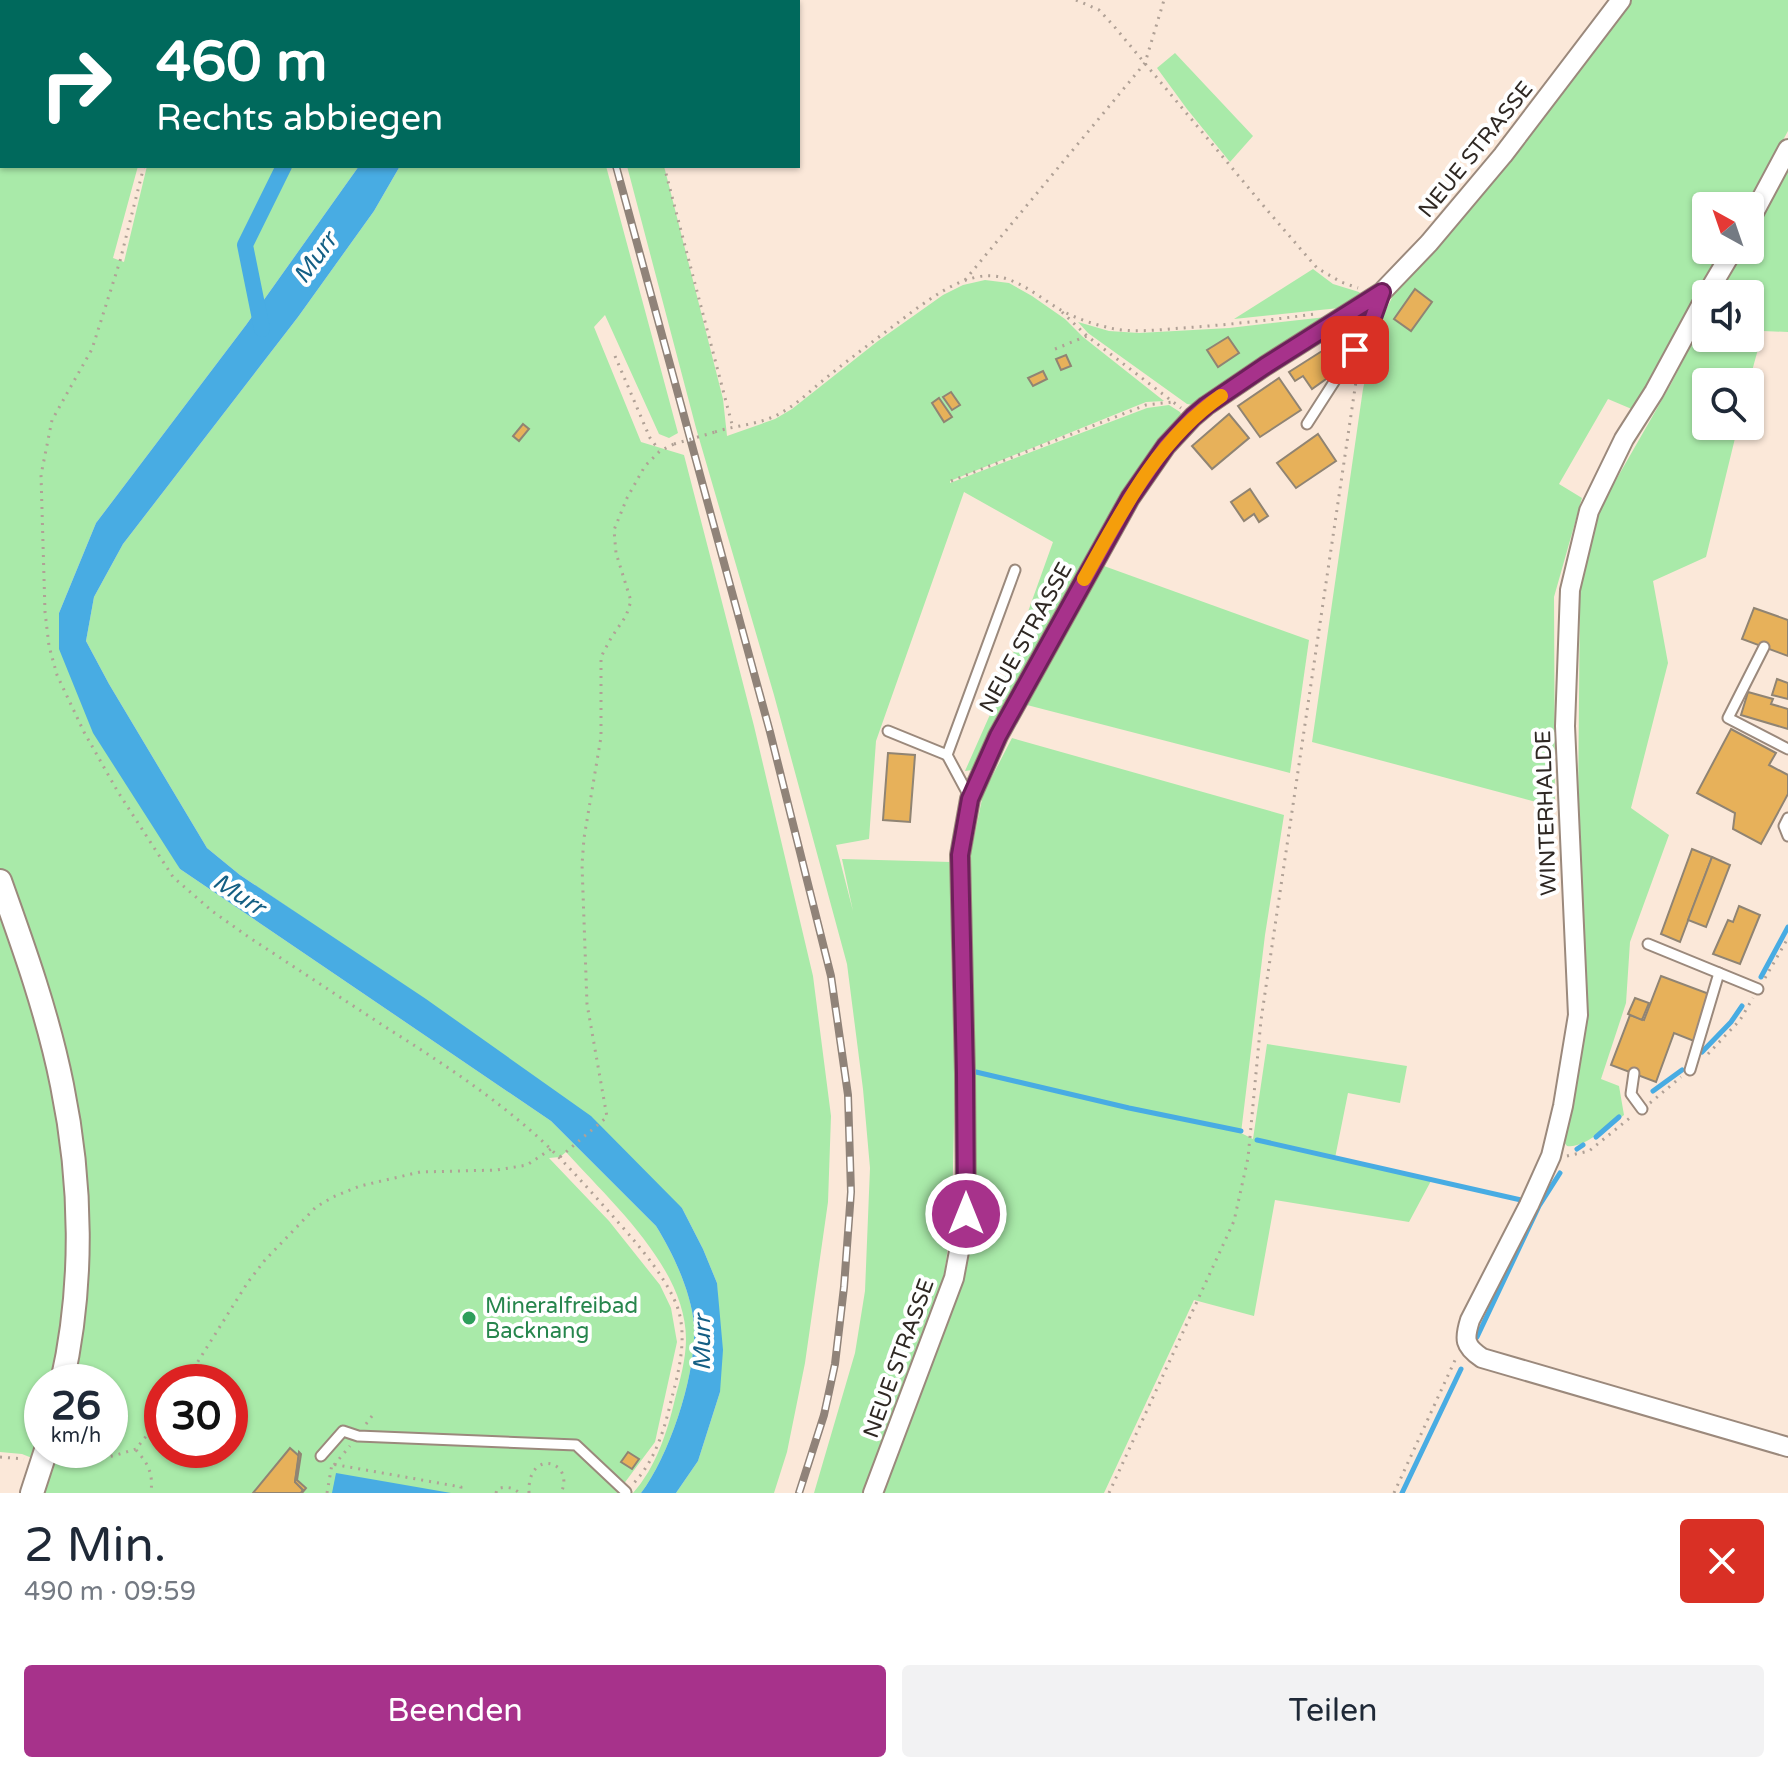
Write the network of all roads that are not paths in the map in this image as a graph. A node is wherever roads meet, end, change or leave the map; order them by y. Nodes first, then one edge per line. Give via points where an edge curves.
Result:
1 (1621, 0) edge
2 (1788, 149) edge
3 (1764, 194) edge
4 (1382, 292) junction
5 (1692, 321) edge
6 (1307, 424) dead end
7 (1015, 570) dead end
8 (1764, 647) dead end
9 (888, 731) dead end
10 (1788, 749) edge
11 (947, 755) junction
12 (970, 799) junction
13 (1788, 818) edge
14 (1788, 836) edge
15 (0, 881) edge
16 (1648, 944) dead end
17 (1719, 973) junction
18 (1758, 989) dead end
19 (1690, 1070) dead end
20 (1634, 1073) dead end
21 (1642, 1109) dead end
22 (66, 1364) edge
23 (1788, 1447) edge
24 (321, 1456) dead end
25 (38, 1468) edge
26 (625, 1492) edge
27 (32, 1493) edge
28 (873, 1493) edge

1 - 4 street, NEUE STRASSE via 1503,155
2 - 3 street
4 - 6 lane via 1370,326
4 - 12 street, NEUE STRASSE via 1193,417 1166,446 1130,498 998,736
5 - 23 street, WINTERHALDE via 1589,511 1570,590 1565,726 1578,1015 1551,1156 1465,1338 1482,1358
7 - 11 lane
8 - 10 lane via 1728,718
9 - 11 lane
11 - 12 lane
12 - 28 street, NEUE STRASSE via 960,855 966,1214 954,1278
13 - 14 lane
15 - 22 street via 45,1018 73,1154 77,1278
16 - 17 lane
17 - 18 lane
17 - 19 lane
20 - 21 lane via 1631,1094
24 - 26 lane via 343,1431 358,1436 576,1445
25 - 27 street

